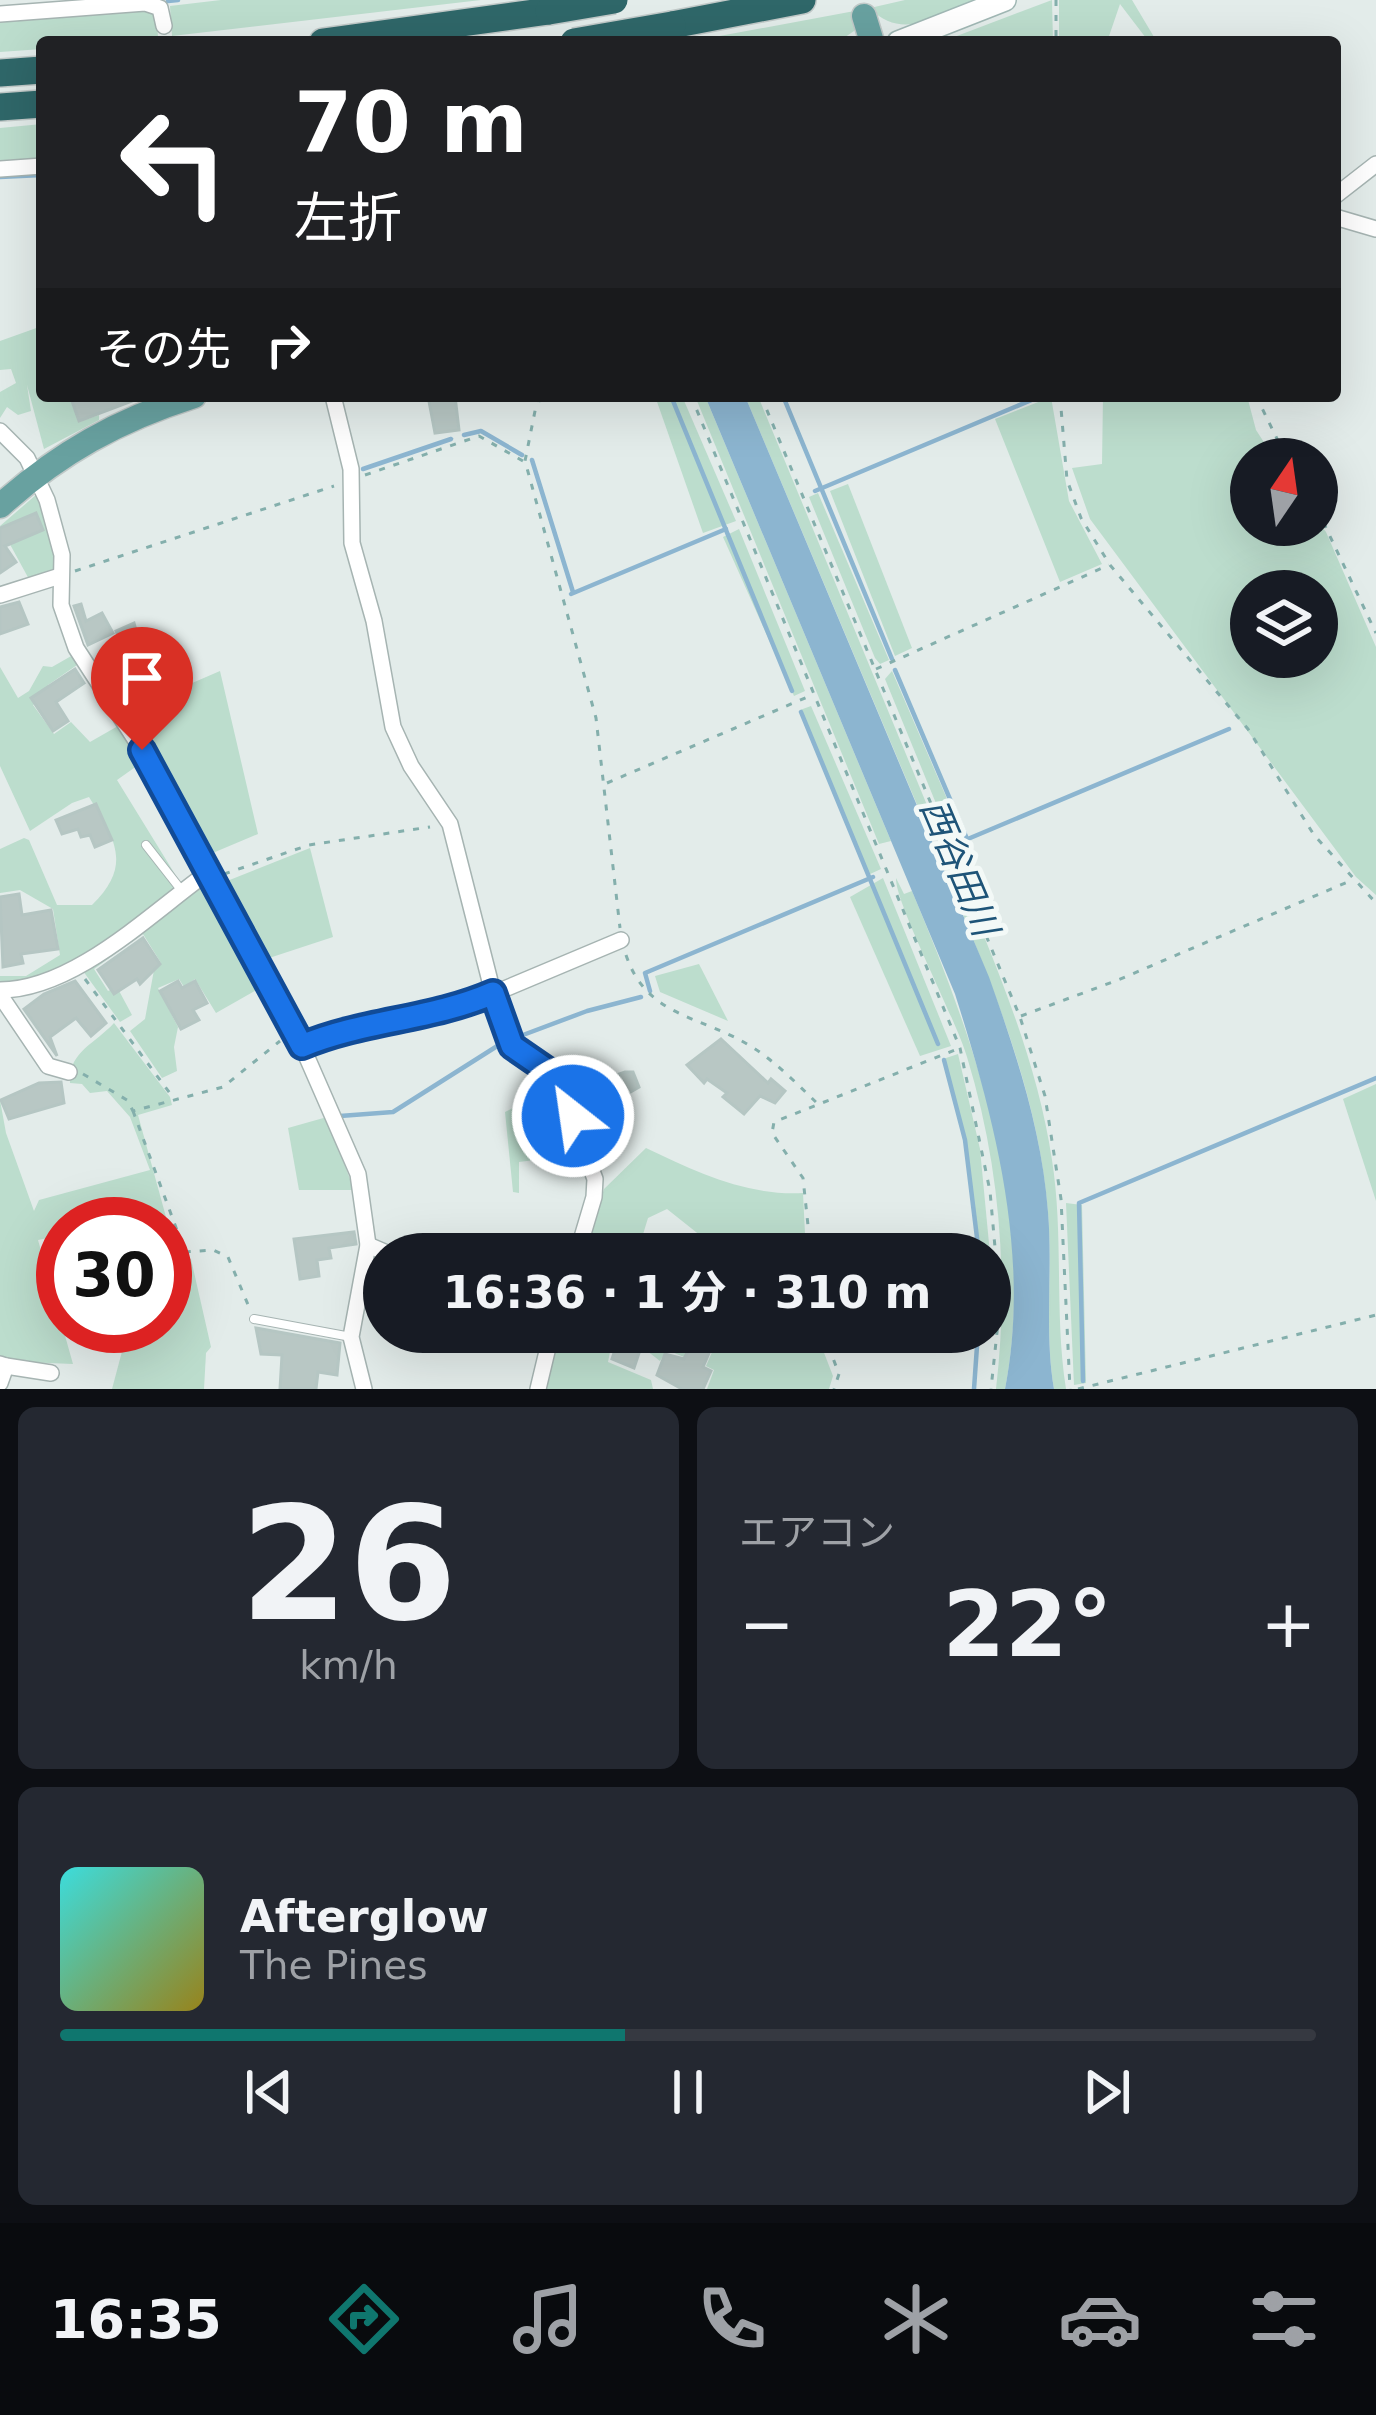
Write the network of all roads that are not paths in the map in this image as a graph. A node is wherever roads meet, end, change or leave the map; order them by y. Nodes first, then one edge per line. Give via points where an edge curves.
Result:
1 (614, 0) edge
2 (802, 0) edge
3 (1005, 0) edge
4 (0, 14) edge
5 (864, 16) dead end
6 (164, 26) dead end
7 (367, 36) edge
8 (609, 36) edge
9 (870, 36) edge
10 (913, 36) edge
11 (36, 70) edge
12 (0, 73) edge
13 (36, 104) edge
14 (0, 107) edge
15 (1376, 164) edge
16 (36, 166) edge
17 (0, 169) edge
18 (1341, 191) edge
19 (1341, 219) edge
20 (1376, 229) edge
21 (178, 402) edge
22 (334, 402) edge
23 (0, 431) edge
24 (37, 473) junction
25 (0, 506) edge
26 (60, 576) junction
27 (0, 595) edge
28 (146, 845) dead end
29 (209, 876) junction
30 (182, 891) junction
31 (621, 940) road end
32 (0, 993) edge
33 (493, 993) junction
34 (298, 1041) junction
35 (69, 1072) road end
36 (366, 1233) edge
37 (583, 1233) edge
38 (363, 1272) edge
39 (254, 1319) road end
40 (351, 1337) junction
41 (547, 1353) edge
42 (3, 1365) edge
43 (51, 1373) dead end
44 (0, 1383) edge
45 (364, 1389) edge
46 (538, 1389) edge

1 - 7 highway, bridge
2 - 8 highway, bridge
3 - 10 main road
4 - 6 street via 145,3 160,8
5 - 9 main road
11 - 12 highway
13 - 14 highway
15 - 18 street
16 - 17 street
19 - 20 street
21 - 24 main road via 98,432
22 - 33 street via 351,480 352,543 393,727 450,824
23 - 24 street
24 - 25 main road
24 - 26 street via 58,532
26 - 27 street
26 - 29 street via 76,648
28 - 30 lane
29 - 30 street
29 - 34 street
30 - 32 street via 79,966 38,987
31 - 33 street
32 - 35 street via 49,1066
33 - 34 street via 433,1014
33 - 37 street via 512,1046 557,1077 595,1179
34 - 36 street via 358,1174
38 - 40 street
39 - 40 lane
40 - 45 street
41 - 46 street
42 - 43 street
42 - 44 street

